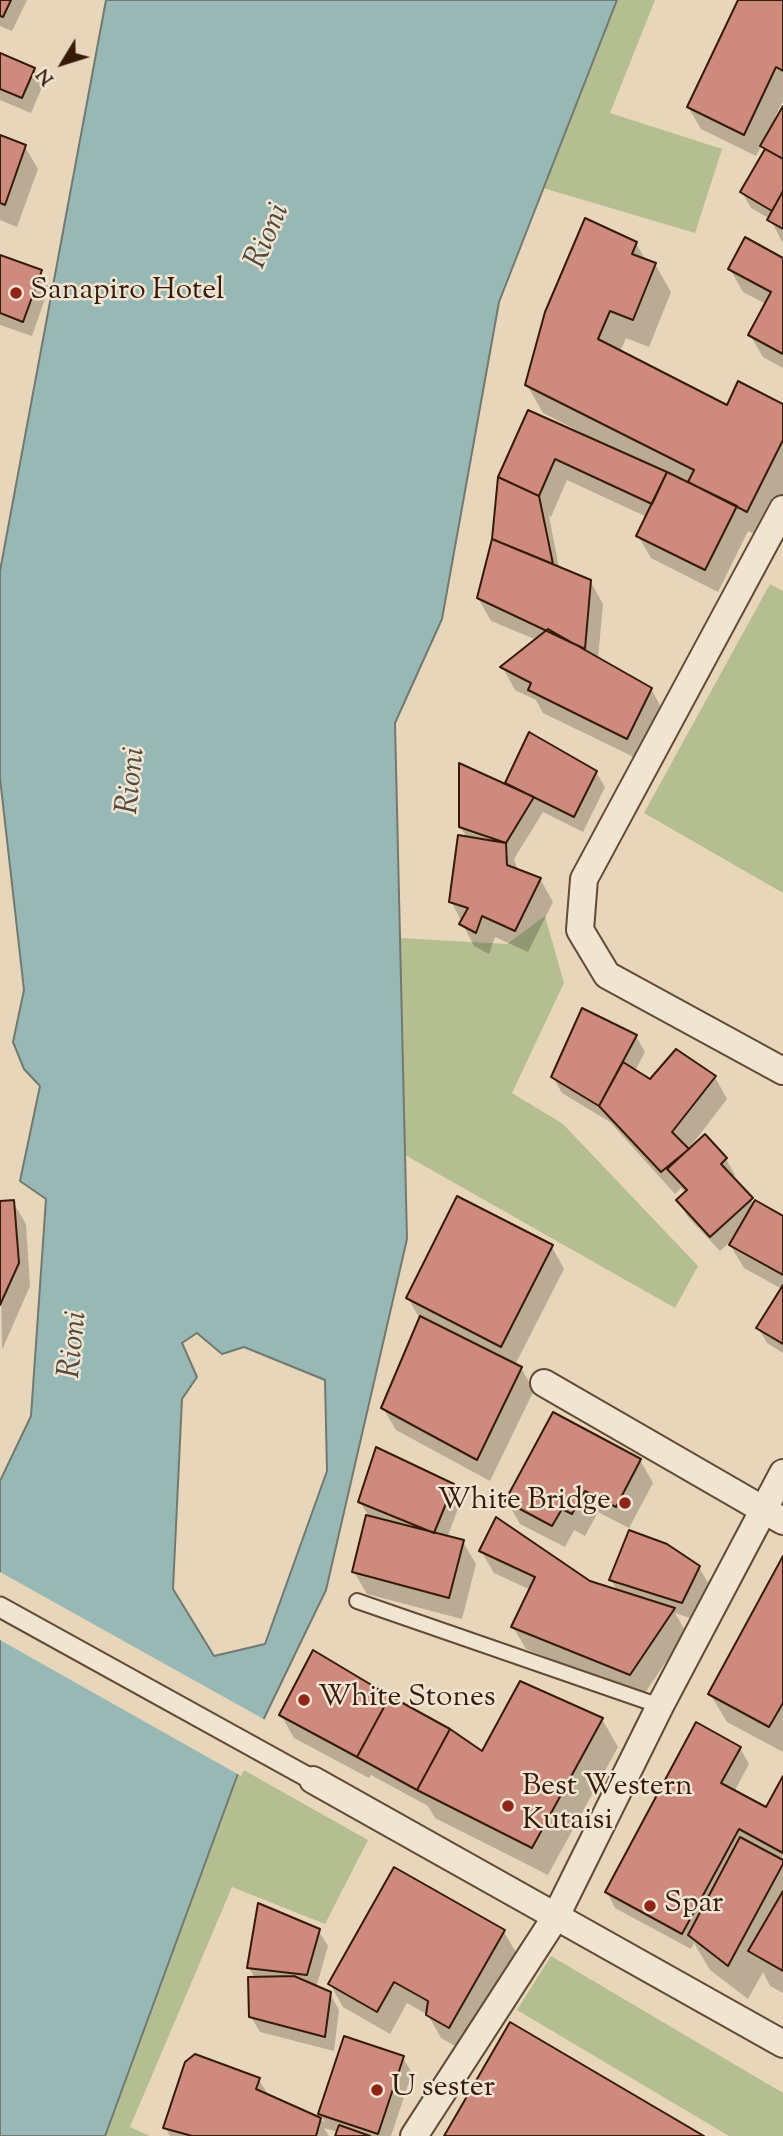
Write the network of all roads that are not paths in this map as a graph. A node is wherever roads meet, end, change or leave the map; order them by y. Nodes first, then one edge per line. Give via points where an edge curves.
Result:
1 (783, 509) edge
2 (783, 1071) edge
3 (544, 1383) dead end
4 (783, 1473) edge
5 (773, 1515) edge
6 (356, 1601) dead end
7 (0, 1607) edge
8 (660, 1706) junction
9 (305, 1776) joint
10 (555, 1918) junction
11 (783, 2044) edge
12 (414, 2136) edge

1 - 2 street via 584,879 580,930 607,975
3 - 5 street
4 - 5 street
5 - 8 street
6 - 8 lane
7 - 9 street
8 - 10 street
9 - 10 street
10 - 11 street
10 - 12 street

